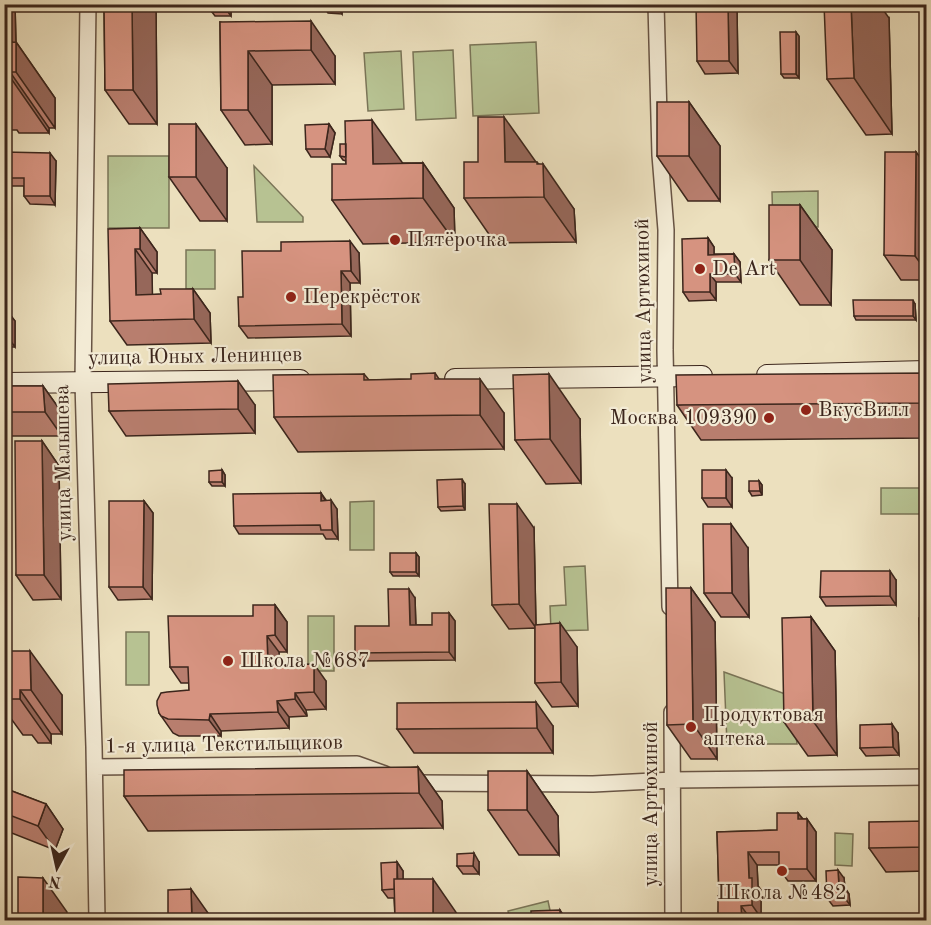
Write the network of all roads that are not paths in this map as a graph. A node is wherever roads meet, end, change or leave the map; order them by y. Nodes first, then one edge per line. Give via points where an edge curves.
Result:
1 (88, 4) edge
2 (656, 4) edge
3 (927, 371) edge
4 (749, 375) edge
5 (715, 376) edge
6 (665, 377) junction
7 (432, 379) edge
8 (321, 380) edge
9 (83, 382) junction
10 (4, 383) edge
11 (670, 617) edge
12 (671, 699) edge
13 (94, 767) junction
14 (927, 777) edge
15 (673, 780) junction
16 (97, 921) edge
17 (673, 921) edge

1 - 9 street, улица Малышева
2 - 6 street, улица Артюхиной via 666,230
3 - 4 main road
5 - 6 main road
6 - 7 main road
6 - 11 street, улица Артюхиной
8 - 9 main road, улица Юных Ленинцев
9 - 10 main road, улица Юных Ленинцев
9 - 13 street, улица Малышева
12 - 15 street, улица Артюхиной
13 - 15 street, 1-я улица Текстильщиков via 357,764 411,783 593,784
13 - 16 street, улица Малышева
14 - 15 street, 1-я улица Текстильщиков
15 - 17 street, улица Артюхиной

